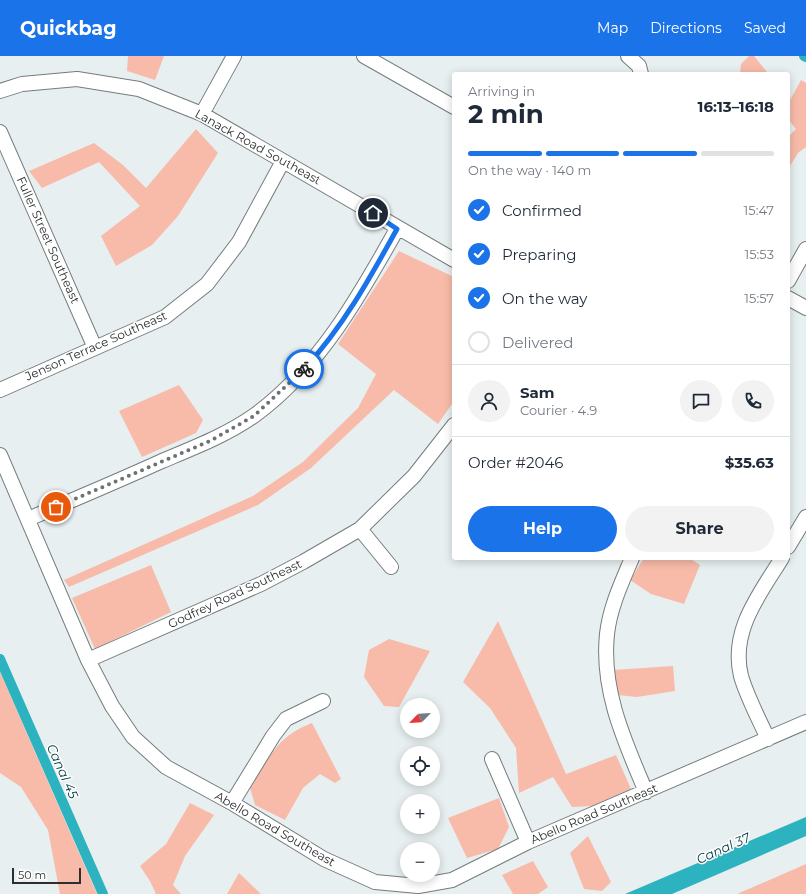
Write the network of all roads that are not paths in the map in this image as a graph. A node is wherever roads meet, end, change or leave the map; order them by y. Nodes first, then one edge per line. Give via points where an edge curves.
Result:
1 (234, 56) edge
2 (364, 56) edge
3 (628, 56) edge
4 (640, 72) edge
5 (0, 90) edge
6 (452, 107) edge
7 (202, 114) junction
8 (0, 132) edge
9 (283, 161) junction
10 (397, 229) junction
11 (806, 249) edge
12 (452, 259) edge
13 (790, 277) edge
14 (790, 299) edge
15 (806, 308) edge
16 (95, 348) junction
17 (0, 390) edge
18 (452, 428) edge
19 (0, 455) edge
20 (28, 519) junction
21 (804, 526) edge
22 (360, 529) junction
23 (790, 544) edge
24 (631, 560) edge
25 (781, 560) edge
26 (391, 567) dead end
27 (88, 660) junction
28 (323, 701) dead end
29 (806, 722) edge
30 (768, 739) junction
31 (492, 760) dead end
32 (646, 792) junction
33 (232, 803) junction
34 (528, 842) junction

1 - 7 street
2 - 6 street
3 - 4 street via 639,66
5 - 7 street, Lanack Road Southeast via 22,84 77,79 139,89
7 - 9 street, Lanack Road Southeast
8 - 16 street, Fuller Street Southeast
9 - 10 street, Lanack Road Southeast via 336,190
9 - 16 street, Jenson Terrace Southeast via 239,242 207,284 165,317
10 - 12 street, Lanack Road Southeast
10 - 20 street via 359,296 320,352 292,382 254,416 210,441
11 - 13 street
14 - 15 street
16 - 17 street, Jenson Terrace Southeast
18 - 22 street, Godfrey Road Southeast via 414,476
19 - 20 street, Abello Road Southeast
20 - 27 street, Abello Road Southeast
21 - 23 street
22 - 26 street
22 - 27 street, Godfrey Road Southeast via 261,584
24 - 32 street via 617,595 607,634 608,682 619,728
25 - 30 street via 743,625 738,653 742,677
27 - 33 street, Abello Road Southeast via 112,706 133,737 166,767
28 - 33 street via 286,719 272,736
29 - 30 street, Abello Road Southeast
30 - 32 street, Abello Road Southeast
31 - 34 street
32 - 34 street, Abello Road Southeast
33 - 34 street, Abello Road Southeast via 324,859 375,882 418,886 452,880

